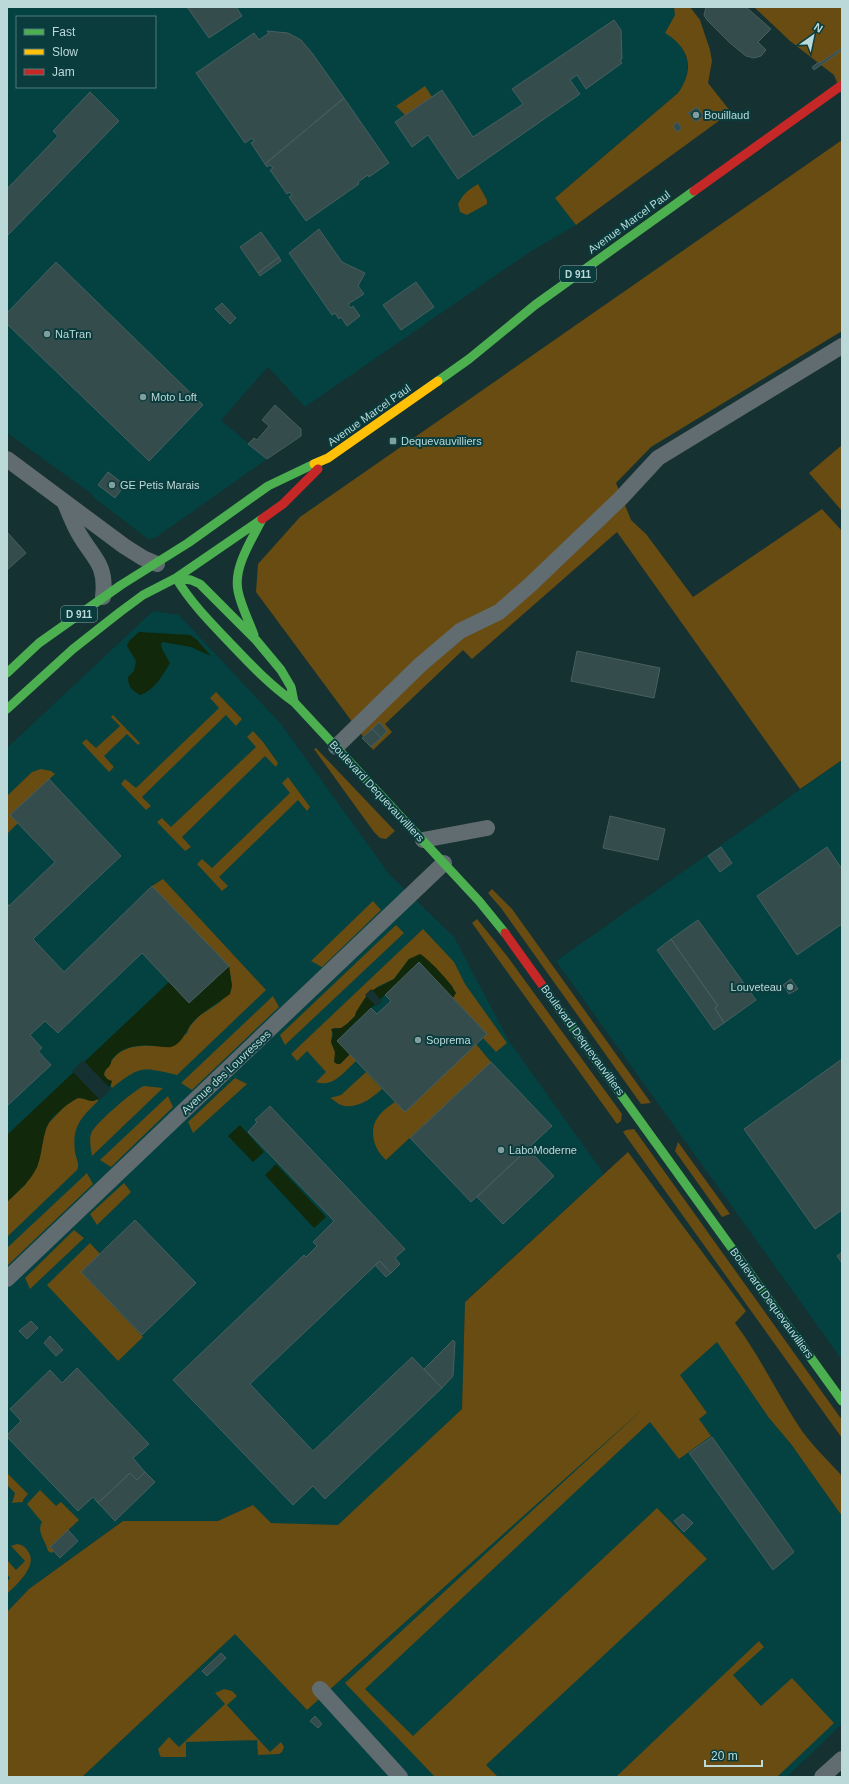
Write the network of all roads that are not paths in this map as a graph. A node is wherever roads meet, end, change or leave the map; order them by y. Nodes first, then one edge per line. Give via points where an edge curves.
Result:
1 (842, 85) edge
2 (842, 346) edge
3 (328, 458) junction
4 (7, 459) edge
5 (65, 502) junction
6 (262, 519) junction
7 (167, 571) junction
8 (103, 597) junction
9 (256, 640) junction
10 (7, 673) edge
11 (294, 702) junction
12 (7, 709) edge
13 (336, 747) junction
14 (487, 828) dead end
15 (423, 840) junction
16 (444, 863) junction
17 (7, 1279) edge
18 (842, 1401) edge
19 (320, 1689) dead end
20 (842, 1759) edge
21 (400, 1777) edge
22 (822, 1777) edge

1 - 3 main road, Avenue Marcel Paul / D 911 via 535,304 469,359
2 - 13 street via 658,458 621,498 530,585 499,612 460,631 420,665
3 - 6 main road, Avenue Marcel Paul / D 911 via 283,504
3 - 7 main road, Avenue Marcel Paul / D 911 via 268,486
4 - 5 street
5 - 7 street via 124,546
5 - 8 street via 78,532 100,565 104,581
6 - 7 main road, Avenue Marcel Paul / D 911
6 - 9 main road, Boulevard Dequevauvilliers via 241,564 237,582 238,592
7 - 8 main road, Avenue Marcel Paul / D 911
7 - 9 main road, Boulevard Dequevauvilliers via 200,584
7 - 11 main road, Boulevard Dequevauvilliers via 195,606 258,674
7 - 12 main road, Avenue Marcel Paul / D 911 via 143,595 73,649
8 - 10 main road, Avenue Marcel Paul / D 911 via 39,643
9 - 11 main road, Boulevard Dequevauvilliers via 281,670 291,687
11 - 13 main road, Boulevard Dequevauvilliers
13 - 15 main road, Boulevard Dequevauvilliers
14 - 15 street
15 - 16 main road, Boulevard Dequevauvilliers
16 - 17 street, Avenue des Louvresses
16 - 18 main road, Boulevard Dequevauvilliers via 481,904 531,969
19 - 21 street
20 - 22 street

